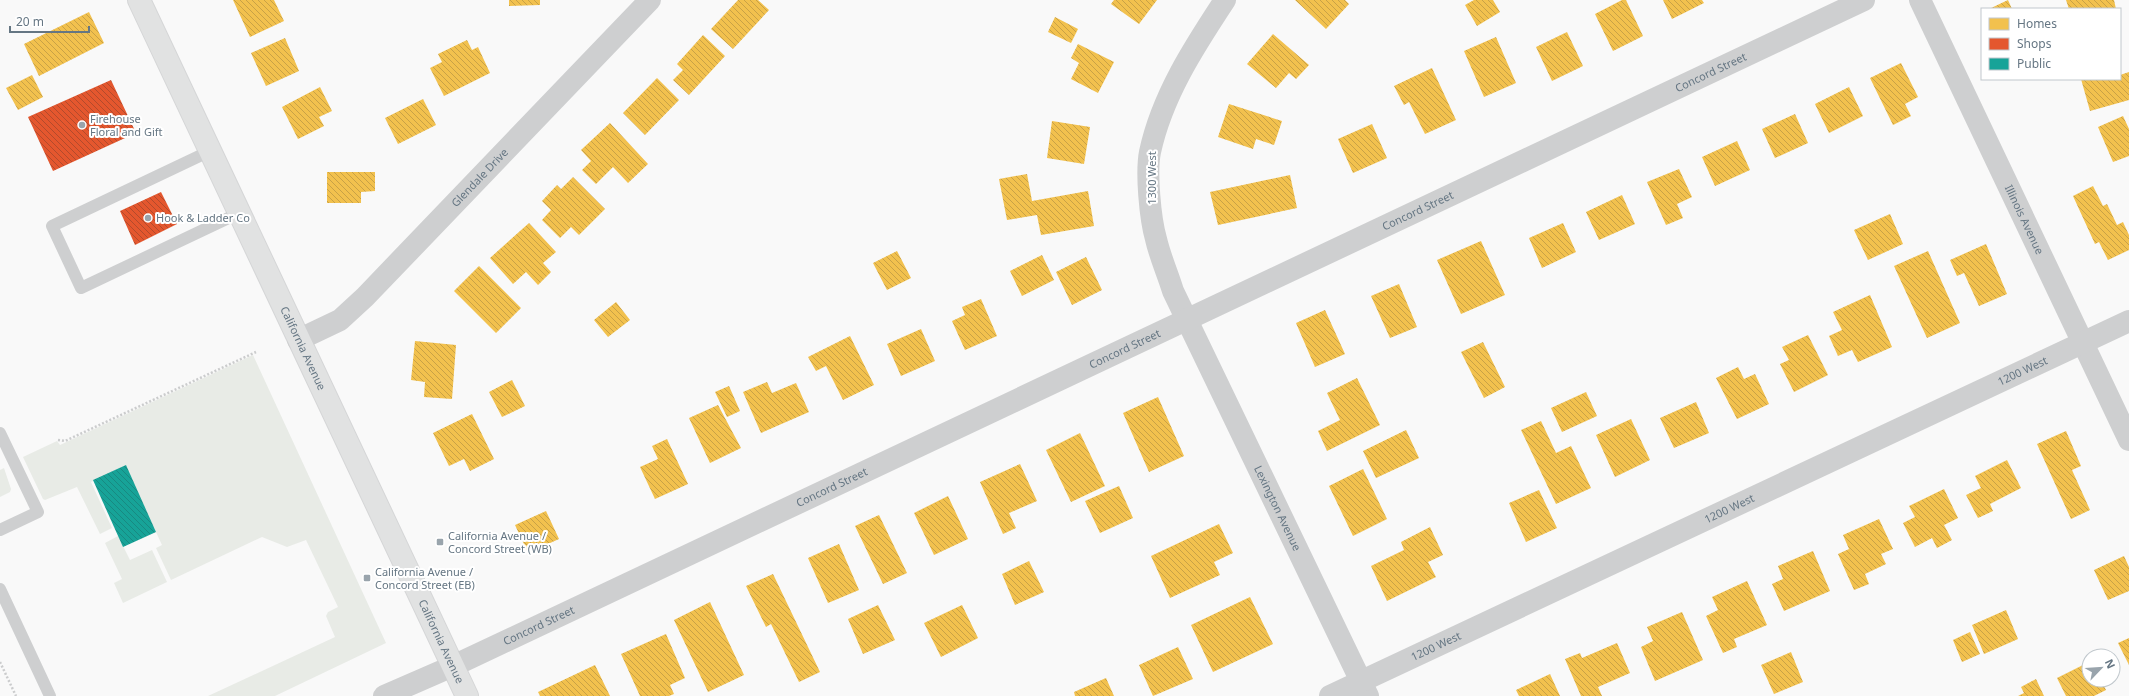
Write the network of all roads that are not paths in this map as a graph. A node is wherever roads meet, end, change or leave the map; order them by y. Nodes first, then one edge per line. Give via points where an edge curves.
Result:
1 (139, 0) edge
2 (1225, 0) edge
3 (1864, 0) edge
4 (1920, 0) edge
5 (643, 3) edge
6 (210, 151) junction
7 (239, 213) junction
8 (1187, 320) junction
9 (2129, 321) edge
10 (298, 340) junction
11 (2083, 342) junction
12 (0, 433) edge
13 (2129, 440) edge
14 (0, 530) edge
15 (0, 589) edge
16 (453, 666) junction
17 (1365, 688) edge
18 (50, 696) edge
19 (384, 696) edge
20 (467, 696) edge
21 (1330, 696) edge

1 - 6 main road, California Avenue
2 - 8 street, 1300 West via 1201,36 1168,96 1150,153 1150,195 1156,239 1173,291
3 - 8 street, Concord Street
4 - 11 street, Illinois Avenue
5 - 10 street, Glendale Drive via 365,298 340,320
6 - 7 main road, California Avenue
6 - 7 lane via 52,226 78,282 81,288
7 - 10 main road, California Avenue
8 - 16 street, Concord Street
8 - 17 street, Lexington Avenue
9 - 11 street, 1200 West
10 - 16 main road, California Avenue
11 - 13 street, Illinois Avenue
11 - 17 street, 1200 West
12 - 14 lane via 38,512
15 - 18 lane
16 - 19 street, Concord Street
16 - 20 main road, California Avenue
17 - 21 street, 1200 West

